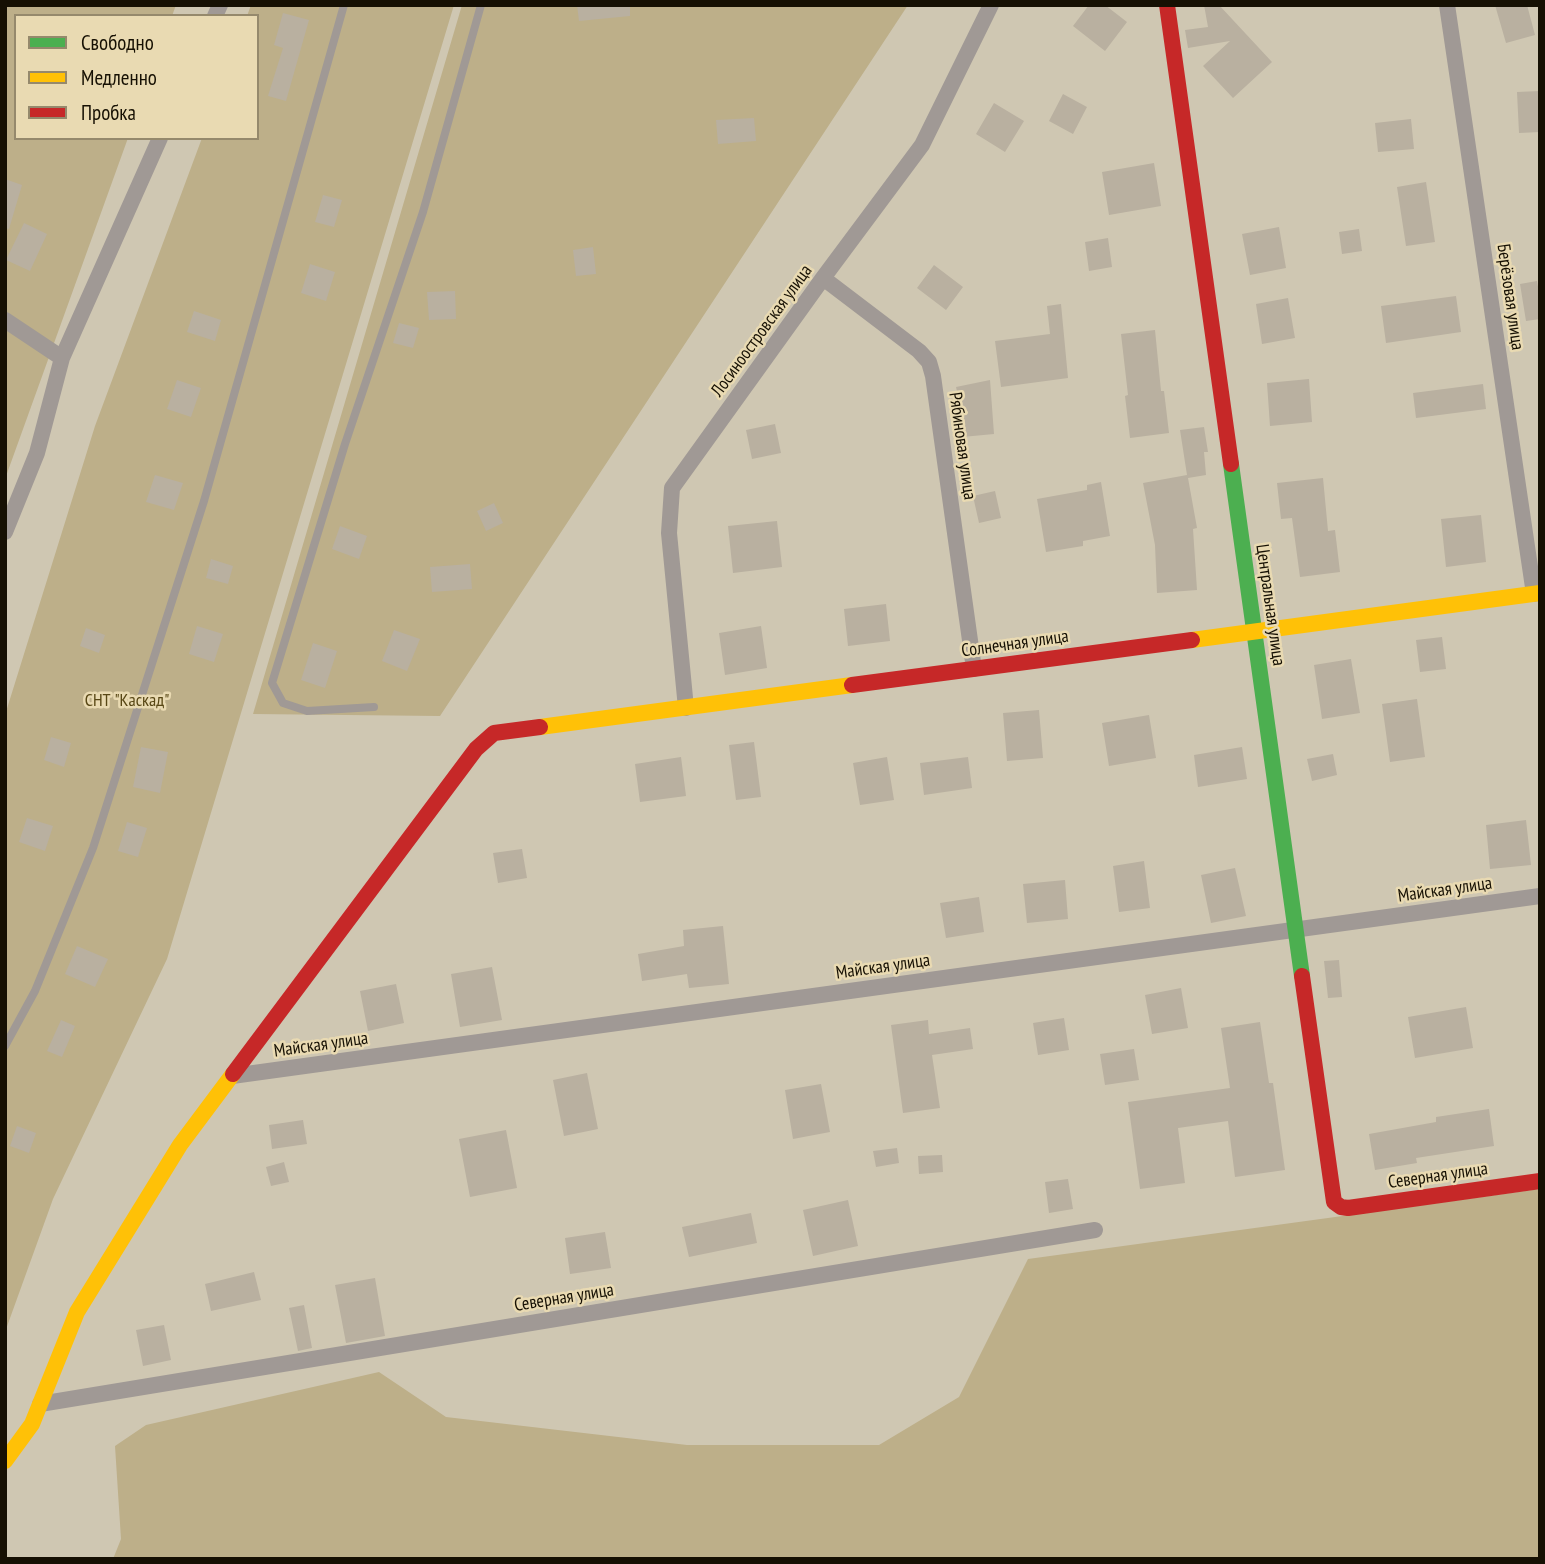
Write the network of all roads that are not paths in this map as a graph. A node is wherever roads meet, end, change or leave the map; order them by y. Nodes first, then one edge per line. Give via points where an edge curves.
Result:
1 (344, 5) edge
2 (481, 5) edge
3 (991, 5) edge
4 (1167, 5) edge
5 (1447, 5) edge
6 (159, 140) edge
7 (823, 278) junction
8 (5, 320) edge
9 (62, 358) junction
10 (5, 532) edge
11 (1537, 594) edge
12 (1254, 631) junction
13 (974, 669) junction
14 (374, 707) dead end
15 (686, 708) junction
16 (1540, 896) edge
17 (1296, 930) junction
18 (5, 1046) edge
19 (232, 1076) junction
20 (1540, 1181) edge
21 (1340, 1207) joint
22 (1095, 1230) dead end
23 (40, 1404) junction
24 (5, 1461) edge

1 - 18 lane via 204,501 97,835 35,991
2 - 14 lane via 424,212 345,444 272,683 284,703 307,711
3 - 7 street, Лосиноостровская улица via 922,145
4 - 12 street, Центральная улица
5 - 11 street, Берёзовая улица
6 - 9 street
7 - 13 street, Рябиновая улица via 929,362
7 - 15 street, Лосиноостровская улица via 672,488 669,533
8 - 9 street
9 - 10 street via 37,453
11 - 12 street, Солнечная улица
12 - 13 street, Солнечная улица
12 - 17 street, Центральная улица
13 - 15 street, Солнечная улица
15 - 19 street, Солнечная улица via 494,733 476,748
16 - 17 street, Майская улица
17 - 19 street, Майская улица
17 - 21 street, Центральная улица via 1332,1194
19 - 23 street via 180,1145 77,1312
20 - 21 street, Северная улица
22 - 23 street, Северная улица
23 - 24 street via 32,1424

